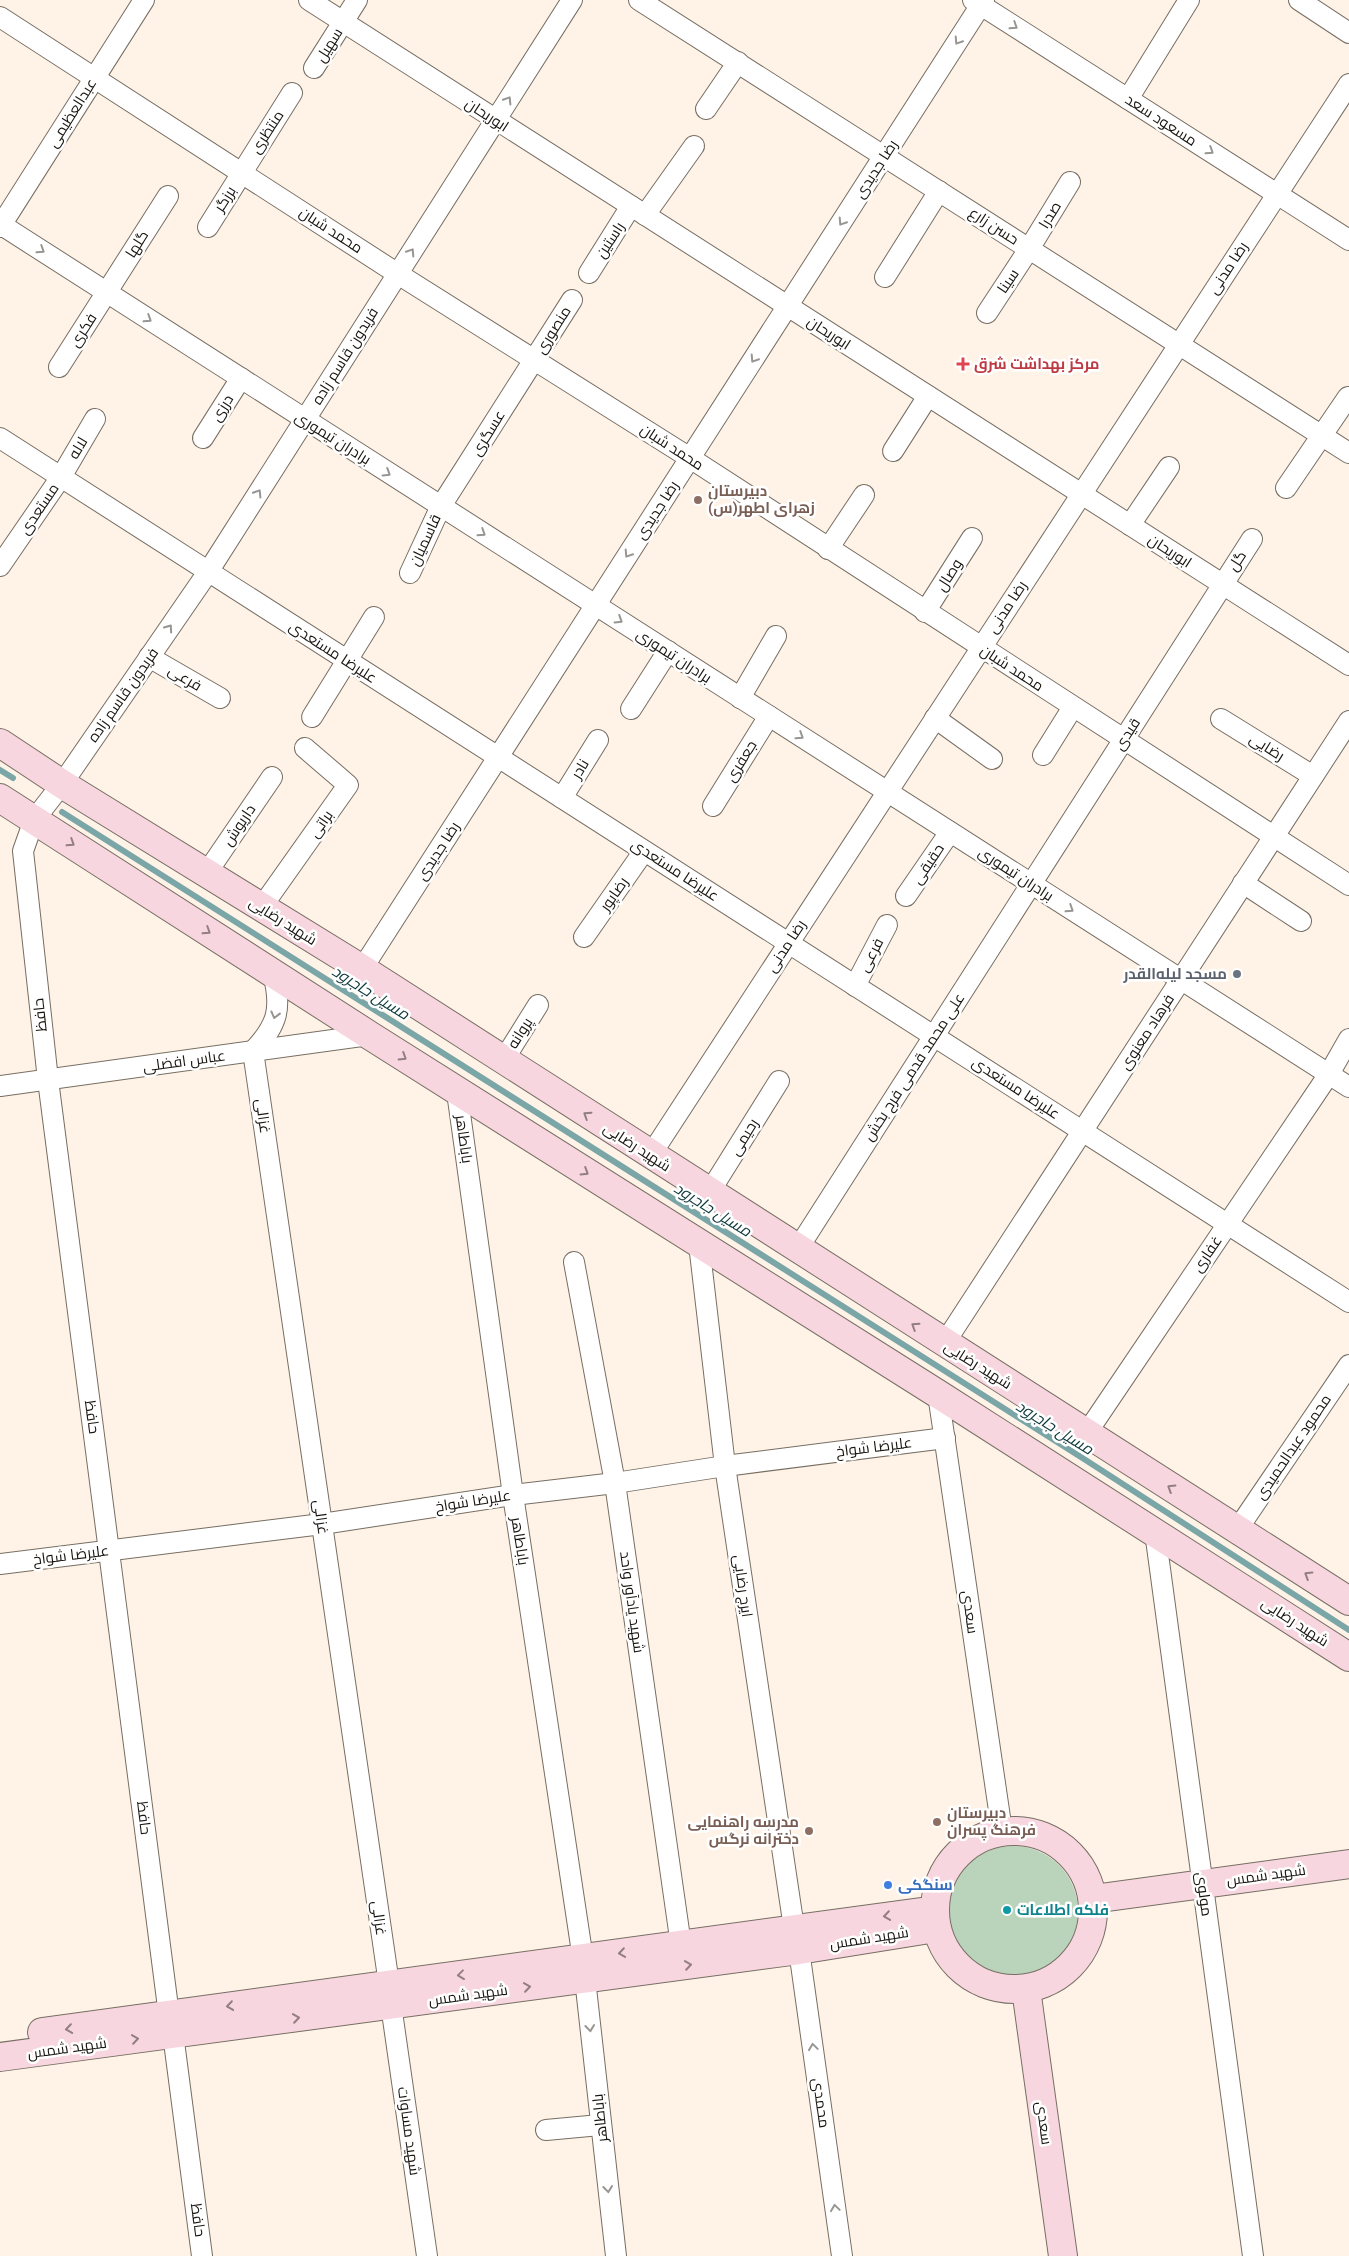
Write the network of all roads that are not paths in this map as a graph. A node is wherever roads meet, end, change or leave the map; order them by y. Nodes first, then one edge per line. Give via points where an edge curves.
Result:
1 (144, 0) edge
2 (309, 0) edge
3 (357, 0) edge
4 (572, 0) edge
5 (639, 0) edge
6 (1189, 0) edge
7 (1299, 0) edge
8 (979, 2) edge
9 (0, 17) edge
10 (343, 22) junction
11 (1349, 32) edge
12 (738, 62) junction
13 (314, 68) dead end
14 (95, 78) junction
15 (1349, 84) edge
16 (292, 93) dead end
17 (1128, 99) junction
18 (706, 109) dead end
19 (495, 121) junction
20 (694, 146) dead end
21 (884, 156) junction
22 (242, 172) junction
23 (1070, 182) dead end
24 (939, 191) junction
25 (1276, 194) junction
26 (168, 196) dead end
27 (638, 211) junction
28 (0, 225) edge
29 (208, 227) dead end
30 (1349, 240) edge
31 (1029, 249) junction
32 (589, 273) dead end
33 (398, 274) junction
34 (885, 276) dead end
35 (107, 292) junction
36 (572, 300) dead end
37 (787, 306) junction
38 (986, 313) dead end
39 (1179, 344) junction
40 (535, 359) junction
41 (59, 367) dead end
42 (241, 378) junction
43 (928, 396) junction
44 (1348, 396) dead end
45 (95, 419) dead end
46 (304, 420) junction
47 (1322, 436) junction
48 (0, 438) edge
49 (203, 438) dead end
50 (892, 451) dead end
51 (1349, 453) edge
52 (690, 458) junction
53 (1169, 467) dead end
54 (61, 477) junction
55 (1286, 488) dead end
56 (1081, 494) junction
57 (864, 495) dead end
58 (441, 506) junction
59 (1130, 525) junction
60 (972, 538) dead end
61 (1252, 539) dead end
62 (828, 548) junction
63 (0, 566) edge
64 (208, 572) junction
65 (410, 573) dead end
66 (1222, 584) junction
67 (595, 605) junction
68 (925, 612) junction
69 (374, 618) dead end
70 (776, 636) dead end
71 (981, 648) junction
72 (668, 651) junction
73 (150, 657) junction
74 (347, 660) junction
75 (1349, 665) edge
76 (220, 698) dead end
77 (740, 698) junction
78 (1073, 707) junction
79 (630, 709) dead end
80 (769, 716) junction
81 (312, 717) dead end
82 (935, 718) junction
83 (1221, 719) dead end
84 (1349, 721) edge
85 (598, 740) dead end
86 (1123, 740) junction
87 (0, 743) edge
88 (305, 748) dead end
89 (1043, 755) dead end
90 (498, 757) junction
91 (992, 759) dead end
92 (1313, 776) junction
93 (272, 777) dead end
94 (62, 784) junction
95 (887, 792) junction
96 (0, 798) edge
97 (562, 798) junction
98 (713, 806) dead end
99 (34, 820) junction
100 (950, 832) junction
101 (1273, 837) junction
102 (644, 851) junction
103 (206, 874) junction
104 (1243, 883) junction
105 (1031, 884) junction
106 (1349, 885) edge
107 (906, 896) dead end
108 (261, 908) junction
109 (1301, 921) dead end
110 (887, 925) dead end
111 (584, 936) dead end
112 (788, 943) junction
113 (362, 970) junction
114 (273, 974) junction
115 (1181, 980) junction
116 (855, 986) junction
117 (538, 1005) dead end
118 (369, 1035) junction
119 (934, 1036) junction
120 (1349, 1039) edge
121 (253, 1051) junction
122 (503, 1061) junction
123 (1329, 1074) junction
124 (48, 1080) junction
125 (779, 1081) dead end
126 (0, 1086) edge
127 (1349, 1087) edge
128 (458, 1092) junction
129 (1082, 1131) junction
130 (650, 1156) junction
131 (709, 1193) junction
132 (1228, 1224) junction
133 (699, 1244) junction
134 (797, 1250) junction
135 (574, 1262) dead end
136 (1349, 1302) edge
137 (944, 1344) junction
138 (1349, 1365) edge
139 (938, 1394) junction
140 (1086, 1434) junction
141 (945, 1438) junction
142 (725, 1466) junction
143 (615, 1483) junction
144 (513, 1495) junction
145 (322, 1524) junction
146 (1237, 1530) junction
147 (1155, 1532) junction
148 (110, 1550) junction
149 (0, 1564) edge
150 (1348, 1599) edge
151 (1349, 1657) edge
152 (1002, 1831) junction
153 (1349, 1864) edge
154 (1203, 1884) junction
155 (1094, 1899) junction
156 (936, 1919) junction
157 (797, 1939) junction
158 (681, 1944) junction
159 (584, 1969) junction
160 (1026, 1989) junction
161 (390, 1995) junction
162 (171, 2024) junction
163 (0, 2038) edge
164 (0, 2057) edge
165 (600, 2125) junction
166 (546, 2130) dead end
167 (202, 2256) edge
168 (427, 2256) edge
169 (616, 2256) edge
170 (842, 2256) edge
171 (1063, 2256) edge
172 (1253, 2256) edge

1 - 14 street, عبدالعظیمی
2 - 10 street, ابوریحان
3 - 10 street, سهیل
19 -> 4 street, فریدون قاسم زاده
5 - 12 street, حسن زارع
6 - 17 street
7 - 11 street
8 -> 17 street, مسعود سعد
8 -> 21 street, رضا جدیدی
9 - 14 street, محمد شبان
10 - 13 street, سهیل
10 - 19 street, ابوریحان
12 - 18 street
12 - 21 street, حسن زارع
14 - 22 street, محمد شبان
14 - 28 street, عبدالعظیمی
15 - 25 street, رضا مدنی
16 - 22 street, منتظری
17 -> 25 street, مسعود سعد
19 - 27 street, ابوریحان
33 -> 19 street, فریدون قاسم زاده
20 - 27 street, راستین
21 - 24 street, حسن زارع
21 -> 37 street, رضا جدیدی
22 - 29 street, برزگر
22 - 33 street, محمد شبان
23 - 31 street, صدرا
24 - 31 street, حسن زارع
24 - 34 street
25 - 30 street, مسعود سعد
25 - 39 street, رضا مدنی
26 - 35 street, گلها
27 - 32 street, راستین
27 - 37 street, ابوریحان
28 -> 35 street, برادران تیموری
31 - 38 street, سینا
31 - 39 street, حسن زارع
33 - 40 street, محمد شبان
33 - 46 street, فریدون قاسم زاده
35 - 41 street, فکری
35 -> 42 street, برادران تیموری
36 - 40 street, منصوری
37 - 43 street, ابوریحان
37 -> 52 street, رضا جدیدی
39 - 47 street, حسن زارع
39 - 56 street, رضا مدنی
40 - 52 street, محمد شبان
40 - 58 street, عسگری
42 - 46 street, برادران تیموری
42 - 49 street, درزی
43 - 50 street
43 - 56 street, ابوریحان
44 - 47 street
45 - 54 street, لاله
46 -> 58 street, برادران تیموری
64 -> 46 street, فریدون قاسم زاده
47 - 51 street, حسن زارع
47 - 55 street
48 - 54 street, علیرضا مستعدی
52 - 62 street, محمد شبان
52 -> 67 street, رضا جدیدی
53 - 59 street
54 - 63 street, مستعدی
54 - 64 street, علیرضا مستعدی
56 - 59 street, ابوریحان
56 - 71 street, رضا مدنی
57 - 62 street
58 - 65 street, قاسمیان
58 -> 67 street, برادران تیموری
59 - 66 street, ابوریحان
60 - 68 street, وصال
61 - 66 street, گل
62 - 68 street, محمد شبان
73 -> 64 street, فریدون قاسم زاده
64 - 74 street, علیرضا مستعدی
66 - 75 street, ابوریحان
66 - 86 street, قیدی
67 -> 72 street, برادران تیموری
67 - 90 street, رضا جدیدی
68 - 71 street, محمد شبان
69 - 74 street
70 - 77 street
71 - 78 street, محمد شبان
71 - 82 street, رضا مدنی
72 - 77 street, برادران تیموری
72 - 79 street
73 - 76 street, فرعی
73 - 94 street, فریدون قاسم زاده
74 - 81 street
74 - 90 street, علیرضا مستعدی
77 - 80 street, برادران تیموری
78 - 86 street, محمد شبان
78 - 89 street
80 -> 95 street, برادران تیموری
80 - 98 street, جعفری
82 - 91 street
82 - 95 street, رضا مدنی
83 - 92 street, رضایی
84 - 92 street, فرهاد معنوی
85 - 97 street, نادر
86 - 101 street, محمد شبان
86 - 105 street, قیدی
87 - 94 main road, شهید رضایی
88 - 108 street, براتی via 348,785
90 - 97 street, علیرضا مستعدی
90 - 113 street, رضا جدیدی
92 - 101 street, فرهاد معنوی
93 - 103 street, داریوش
94 - 99 street, فریدون قاسم زاده
94 - 103 main road, شهید رضایی
95 - 100 street, برادران تیموری
95 - 112 street, رضا مدنی
96 - 99 main road, شهید رضایی
97 - 102 street, علیرضا مستعدی
99 -> 114 main road, شهید رضایی
99 - 124 street, حافظ via 23,851
100 - 105 street, برادران تیموری
100 - 107 street, حقیقی
101 - 104 street, فرهاد معنوی
101 - 106 street, محمد شبان
102 - 111 street, رضاپور
102 - 112 street, علیرضا مستعدی
103 - 108 main road, شهید رضایی
104 - 109 street
104 - 115 street, فرهاد معنوی
105 -> 115 street, برادران تیموری
105 - 119 street, علی محمد قدمی فرح بخش
108 - 113 main road, شهید رضایی
110 - 116 street, فرعی
112 - 116 street, علیرضا مستعدی
112 - 130 street, رضا مدنی
113 - 122 main road, شهید رضایی
114 - 118 main road, شهید رضایی
114 -> 121 street via 278,994 277,1016 268,1035
115 - 123 street, برادران تیموری
115 - 129 street, فرهاد معنوی
116 - 119 street, علیرضا مستعدی
117 - 122 street, پروانه
118 - 121 street, عباس افضلی
118 -> 128 main road, شهید رضایی
119 - 129 street, علیرضا مستعدی
119 - 134 street, علی محمد قدمی فرح بخش
120 - 123 street, غفاری
121 - 124 street, عباس افضلی
121 - 145 street, غزالی
130 -> 122 main road, شهید رضایی
123 - 127 street, برادران تیموری
123 - 132 street, غفاری
124 - 126 street, عباس افضلی
124 - 148 street, حافظ
125 - 131 street, رحیمی
128 -> 133 main road, شهید رضایی
128 - 144 street, باباطاهر
129 - 132 street, علیرضا مستعدی
129 - 137 street, فرهاد معنوی
130 - 131 main road, شهید رضایی
131 - 134 main road, شهید رضایی
132 - 136 street, علیرضا مستعدی
132 - 140 street, غفاری
133 - 139 main road, شهید رضایی
133 - 142 street, ایرج رضایی
137 -> 134 main road, شهید رضایی
135 - 143 street, شهید یادآور واحد
137 - 140 main road, شهید رضایی
138 - 146 street, محمود عبدالحمیدی
139 - 141 street, سعدی
139 - 147 main road, شهید رضایی
146 -> 140 main road, شهید رضایی
141 - 142 street, علیرضا شواخ
141 - 152 street, سعدی
142 - 143 street, علیرضا شواخ
142 - 157 street, ایرج رضایی
143 - 144 street, علیرضا شواخ
143 - 158 street, شهید یادآور واحد
144 - 145 street, علیرضا شواخ
144 - 159 street, باباطاهر
145 - 148 street, علیرضا شواخ
145 - 161 street, غزالی
150 -> 146 main road, شهید رضایی
147 - 151 main road, شهید رضایی
147 - 154 street, مولوی
148 - 149 street, علیرضا شواخ
148 - 162 street, حافظ
152 - 155 main road via 1028,1831 1051,1839 1072,1854 1086,1874
152 - 156 main road via 978,1838 958,1853 944,1873 936,1897
153 - 154 main road, شهید شمس
154 - 155 main road, شهید شمس
154 - 172 street, مولوی
155 - 160 main road via 1093,1924 1085,1947 1070,1967 1050,1982
156 - 157 main road, شهید شمس
156 - 160 main road via 943,1946 958,1966 978,1981 1001,1989
157 - 158 main road, شهید شمس
159 -> 157 main road, شهید شمس
170 -> 157 street, محمدی
158 -> 159 main road, شهید شمس
159 - 161 main road, شهید شمس
159 -> 165 street, باباطاهر
160 - 171 main road, سعدی
161 - 162 main road, شهید شمس
161 - 168 street, شهید مساوات
162 -> 163 main road, شهید شمس
164 -> 162 main road, شهید شمس
162 - 167 street, حافظ
165 - 166 street
165 -> 169 street, باباطاهر

